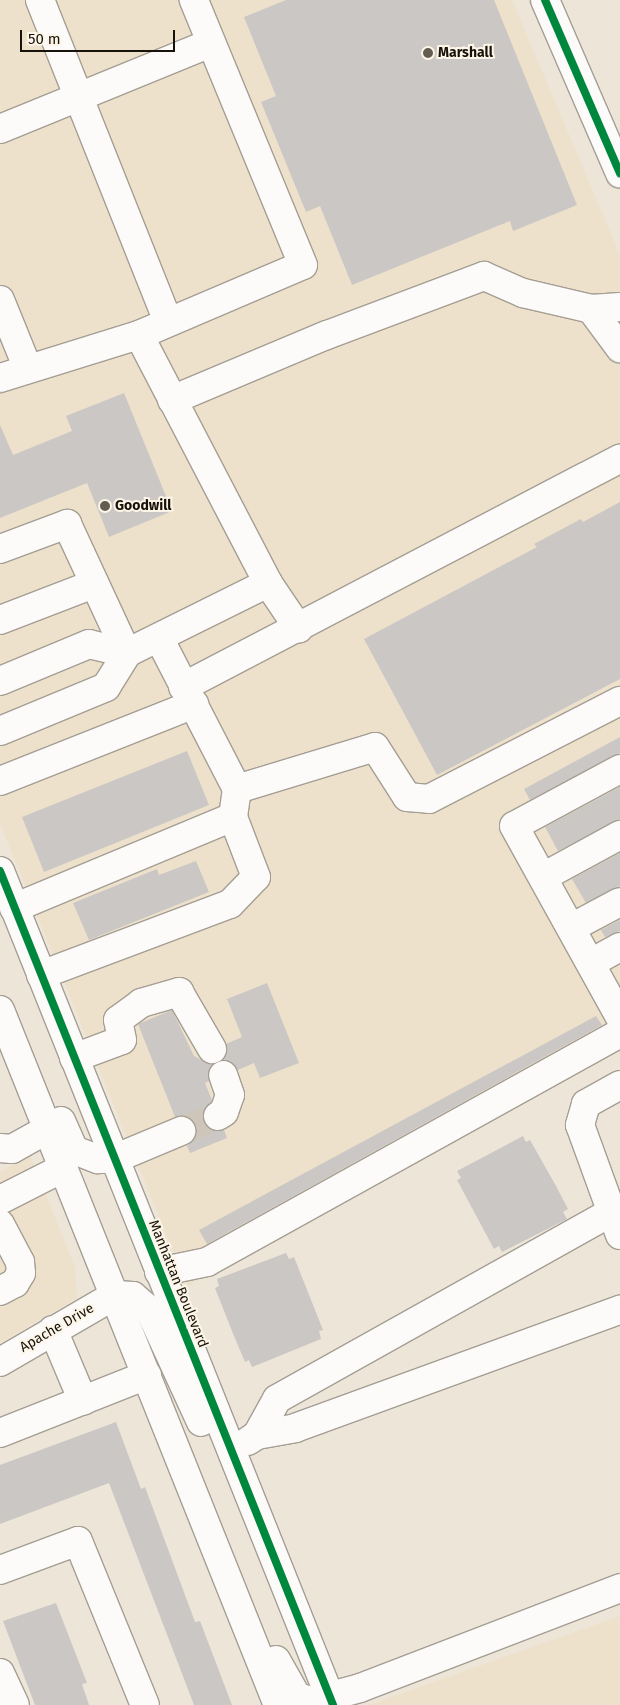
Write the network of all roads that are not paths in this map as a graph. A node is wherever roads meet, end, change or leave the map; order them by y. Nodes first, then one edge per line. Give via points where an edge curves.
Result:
1 (40, 0) edge
2 (194, 0) edge
3 (545, 0) edge
4 (212, 43) junction
5 (78, 97) junction
6 (0, 129) edge
7 (614, 144) edge
8 (620, 173) edge
9 (0, 300) edge
10 (620, 307) edge
11 (591, 310) junction
12 (168, 321) junction
13 (139, 335) junction
14 (620, 348) edge
15 (28, 369) junction
16 (0, 378) edge
17 (172, 400) junction
18 (620, 459) edge
19 (0, 549) edge
20 (268, 583) junction
21 (94, 584) junction
22 (0, 620) edge
23 (300, 629) junction
24 (160, 640) junction
25 (127, 653) junction
26 (0, 682) edge
27 (189, 695) junction
28 (620, 701) edge
29 (0, 731) edge
30 (620, 769) edge
31 (0, 781) edge
32 (237, 789) junction
33 (232, 817) junction
34 (620, 835) edge
35 (0, 871) edge
36 (543, 877) junction
37 (620, 902) edge
38 (14, 908) junction
39 (571, 928) junction
40 (620, 947) edge
41 (591, 963) junction
42 (41, 975) junction
43 (616, 1002) edge
44 (0, 1010) edge
45 (620, 1033) edge
46 (212, 1049) dead end
47 (74, 1058) junction
48 (223, 1076) dead end
49 (620, 1085) edge
50 (218, 1116) tunnel mouth
51 (48, 1128) junction
52 (181, 1131) tunnel mouth
53 (0, 1148) edge
54 (114, 1159) junction
55 (63, 1168) junction
56 (0, 1200) edge
57 (0, 1224) edge
58 (616, 1224) edge
59 (160, 1272) junction
60 (0, 1291) edge
61 (115, 1294) junction
62 (620, 1310) edge
63 (53, 1330) junction
64 (0, 1362) edge
65 (335, 1367) junction
66 (147, 1375) junction
67 (83, 1401) junction
68 (354, 1407) junction
69 (0, 1433) edge
70 (257, 1435) junction
71 (228, 1446) junction
72 (220, 1559) junction
73 (0, 1570) edge
74 (620, 1588) edge
75 (0, 1672) edge
76 (331, 1700) edge
77 (15, 1705) edge
78 (145, 1705) edge
79 (278, 1705) edge

1 - 5 street
2 - 4 street
3 - 7 street
4 - 5 street
4 - 12 street via 303,265
5 - 6 street
5 - 12 street
7 - 8 street
9 - 15 street
10 - 11 street
11 - 14 street
11 - 17 street via 523,293 484,276 327,335
12 - 13 street
13 - 15 street
13 - 17 street
15 - 16 street
17 - 20 street
18 - 23 street
19 - 21 street via 67,524
20 - 23 street
20 - 24 street
21 - 22 street
21 - 25 street
23 - 27 street
24 - 25 street
24 - 27 street
25 - 26 street via 89,644
25 - 29 street via 106,687
27 - 31 street
27 - 32 street
28 - 32 street via 429,799 407,797 375,747
30 - 36 street via 514,826
32 - 33 street
33 - 38 street
33 - 42 street via 256,877 230,904
34 - 36 street
35 - 38 street, Manhattan Boulevard
36 - 39 street
37 - 39 street
38 - 42 street, Manhattan Boulevard
39 - 41 street
40 - 41 street
41 - 43 street
42 - 47 street, Manhattan Boulevard
44 - 51 street
44 - 54 street via 15,1020 28,1041 74,1150 90,1158
45 - 59 street via 207,1262
46 - 47 street via 180,992 141,1003 118,1020 122,1040
47 - 54 street, Manhattan Boulevard
48 - 50 street via 230,1095 224,1112
49 - 58 street via 586,1104 580,1125
51 - 53 street via 12,1149
51 - 55 street
52 - 54 street
54 - 59 street, Manhattan Boulevard
55 - 56 street
55 - 61 street
57 - 60 street via 20,1262 21,1273 15,1283
58 - 65 street
59 - 71 street, Manhattan Boulevard
61 - 63 street, Apache Drive
61 - 66 street
61 - 71 street via 132,1296 150,1311 202,1425
62 - 68 street
63 - 64 street, Apache Drive
63 - 67 street
65 - 68 street
65 - 70 street via 277,1399
66 - 67 street
66 - 72 street
67 - 69 street
68 - 70 street via 295,1428
70 - 71 street
71 - 76 street, Manhattan Boulevard
72 - 76 street via 237,1569 288,1686 297,1697 306,1701
72 - 79 street
73 - 78 street via 78,1541
74 - 76 street
75 - 77 street

